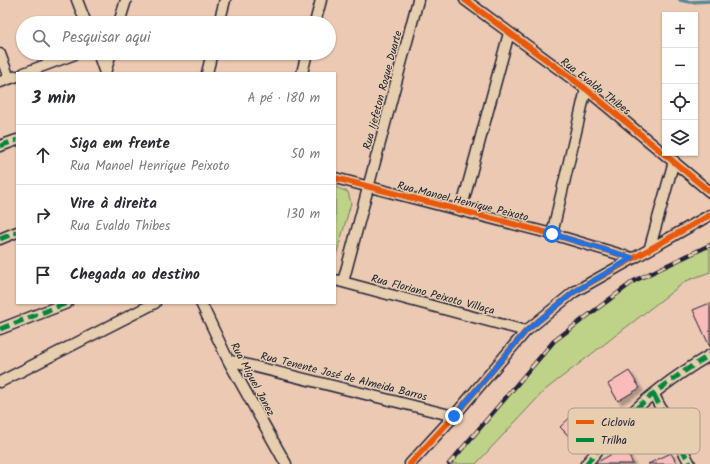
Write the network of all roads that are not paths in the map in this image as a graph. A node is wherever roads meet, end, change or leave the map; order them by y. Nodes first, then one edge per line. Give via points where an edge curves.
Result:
1 (77, 0) edge
2 (126, 0) edge
3 (224, 0) edge
4 (321, 0) edge
5 (418, 0) edge
6 (465, 0) edge
7 (83, 16) edge
8 (121, 16) edge
9 (221, 16) edge
10 (317, 16) edge
11 (510, 34) junction
12 (0, 54) edge
13 (59, 60) edge
14 (100, 60) edge
15 (109, 60) edge
16 (210, 60) edge
17 (305, 60) edge
18 (27, 72) edge
19 (105, 72) edge
20 (105, 72) edge
21 (207, 72) edge
22 (302, 72) edge
23 (9, 79) edge
24 (586, 89) junction
25 (16, 140) edge
26 (0, 146) edge
27 (674, 161) junction
28 (336, 178) edge
29 (368, 187) junction
30 (710, 192) edge
31 (461, 210) junction
32 (710, 215) edge
33 (16, 232) edge
34 (552, 234) junction
35 (0, 238) edge
36 (650, 247) junction
37 (632, 258) junction
38 (339, 281) edge
39 (64, 304) edge
40 (153, 304) edge
41 (201, 304) edge
42 (0, 329) edge
43 (526, 331) junction
44 (710, 355) edge
45 (228, 360) junction
46 (0, 382) edge
47 (654, 394) junction
48 (639, 408) edge
49 (661, 408) edge
50 (454, 416) junction
51 (595, 454) edge
52 (685, 454) edge
53 (286, 464) edge
54 (410, 464) edge
55 (586, 464) edge
56 (690, 464) edge

1 - 7 street
2 - 8 street
3 - 9 street
4 - 10 street
5 - 29 street, Rua Ijefeton Roque Duarte
6 - 11 street, Rua Evaldo Thibes
11 - 24 street, Rua Evaldo Thibes
11 - 31 street
12 - 23 street
13 - 18 street
14 - 19 street
15 - 20 street
16 - 21 street
17 - 22 street
24 - 27 street, Rua Evaldo Thibes
24 - 34 street
25 - 26 street
27 - 30 street, Rua Evaldo Thibes
27 - 36 street
28 - 29 street, Rua Manoel Henrique Peixoto
29 - 31 street, Rua Manoel Henrique Peixoto
29 - 38 street, Rua Ijefeton Roque Duarte
31 - 34 street, Rua Manoel Henrique Peixoto
32 - 36 street
33 - 35 street
34 - 37 street, Rua Manoel Henrique Peixoto
36 - 37 street
37 - 43 street via 574,292
38 - 43 street, Rua Floriano Peixoto Villaça
39 - 42 street
40 - 46 street
41 - 45 street, Rua Miguel Janez
43 - 50 street
44 - 47 street
45 - 50 street, Rua Tenente José de Almeida Barros
45 - 53 street, Rua Miguel Janez
47 - 48 street
47 - 49 street
50 - 54 street
51 - 55 street
52 - 56 street

